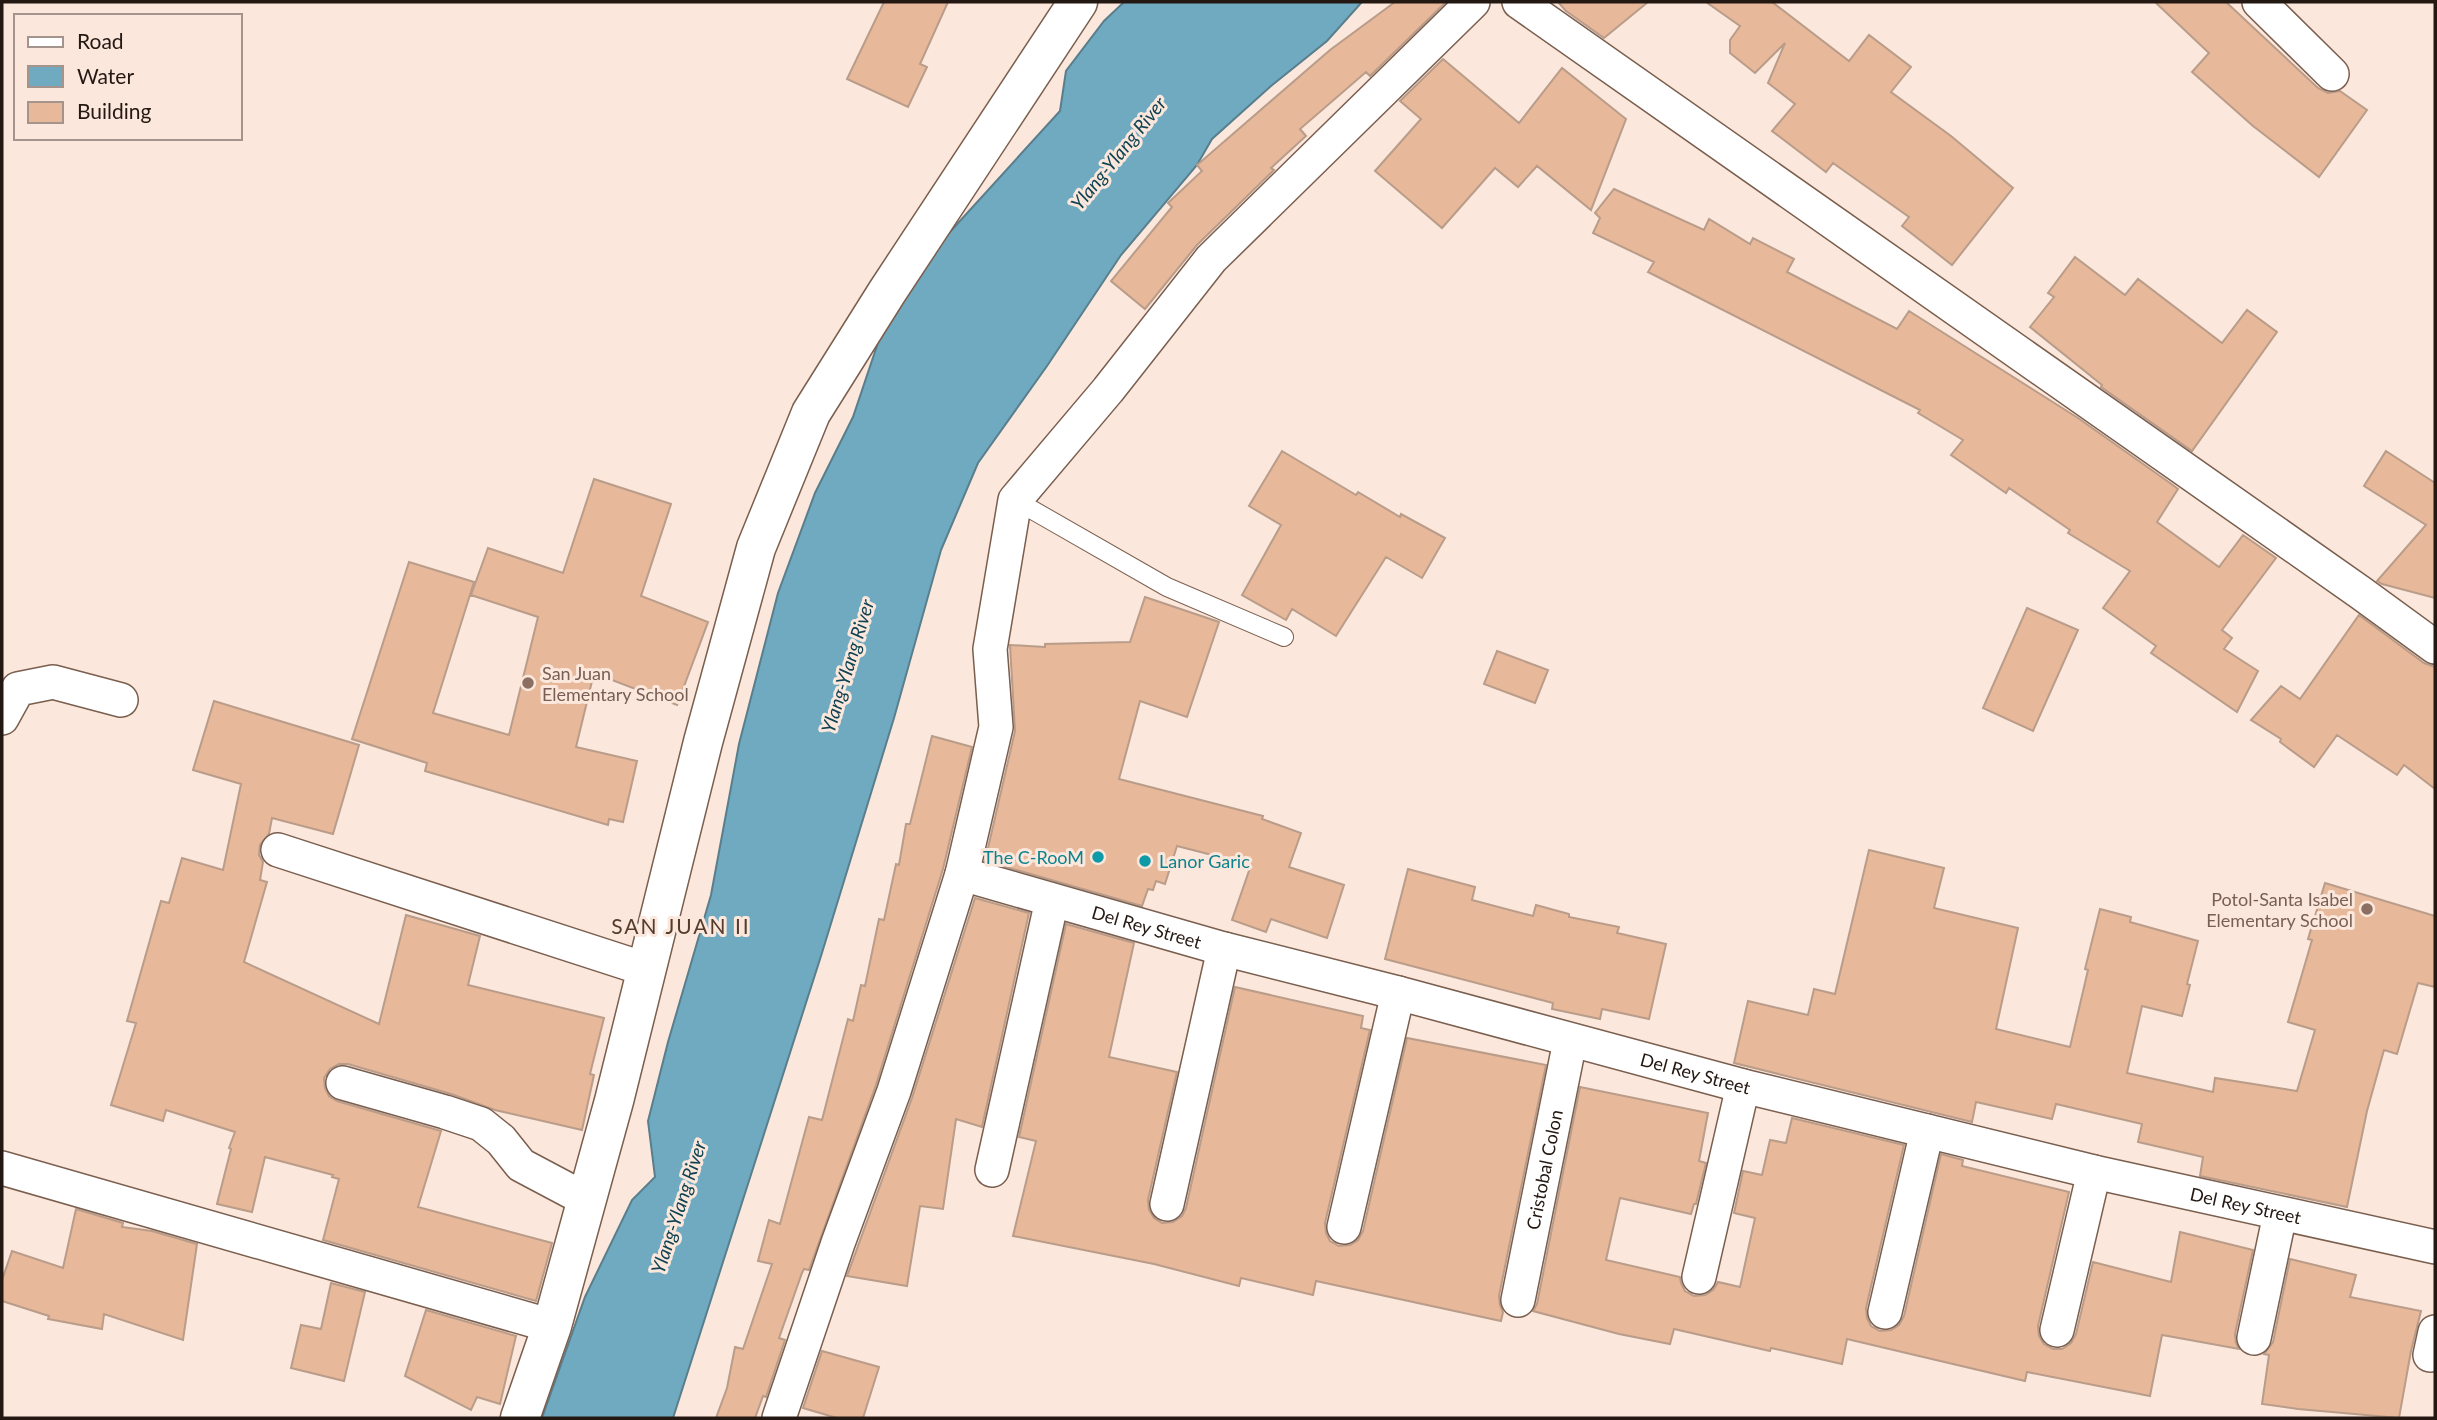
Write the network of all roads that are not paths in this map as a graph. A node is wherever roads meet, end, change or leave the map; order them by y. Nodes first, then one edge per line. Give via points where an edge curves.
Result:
1 (1078, 2) edge
2 (1474, 2) edge
3 (1519, 2) edge
4 (2259, 2) edge
5 (2332, 74) dead end
6 (1015, 500) junction
7 (1284, 636) dead end
8 (2435, 648) edge
9 (121, 700) dead end
10 (2, 718) edge
11 (278, 850) dead end
12 (962, 874) junction
13 (1052, 900) junction
14 (1224, 949) junction
15 (645, 969) junction
16 (1398, 993) junction
17 (1570, 1041) junction
18 (343, 1083) dead end
19 (1743, 1086) junction
20 (1927, 1131) junction
21 (2, 1167) edge
22 (992, 1170) dead end
23 (2094, 1172) junction
24 (587, 1200) junction
25 (1167, 1205) dead end
26 (2280, 1214) junction
27 (1343, 1227) dead end
28 (2435, 1247) edge
29 (1699, 1277) dead end
30 (1518, 1300) dead end
31 (1885, 1312) dead end
32 (552, 1326) junction
33 (2057, 1331) dead end
34 (2254, 1338) dead end
35 (520, 1418) edge
36 (779, 1418) edge

1 - 15 street via 811,413 756,548
2 - 6 street via 1211,259
3 - 8 street
4 - 5 street
6 - 7 lane via 1167,587
6 - 12 street via 990,649 996,727
9 - 10 street via 53,682 18,690
11 - 15 street
12 - 13 street, Del Rey Street
12 - 36 street via 894,1091
13 - 14 street, Del Rey Street
13 - 22 street
14 - 16 street, Del Rey Street
14 - 25 street
15 - 24 street
16 - 17 street, Del Rey Street
16 - 27 street
17 - 19 street, Del Rey Street
17 - 30 street, Cristobal Colon
18 - 24 street via 481,1124 521,1165
19 - 20 street, Del Rey Street
19 - 29 street
20 - 23 street, Del Rey Street
20 - 31 street
21 - 32 street
23 - 26 street, Del Rey Street
23 - 33 street
24 - 32 street
26 - 28 street, Del Rey Street
26 - 34 street
32 - 35 street

